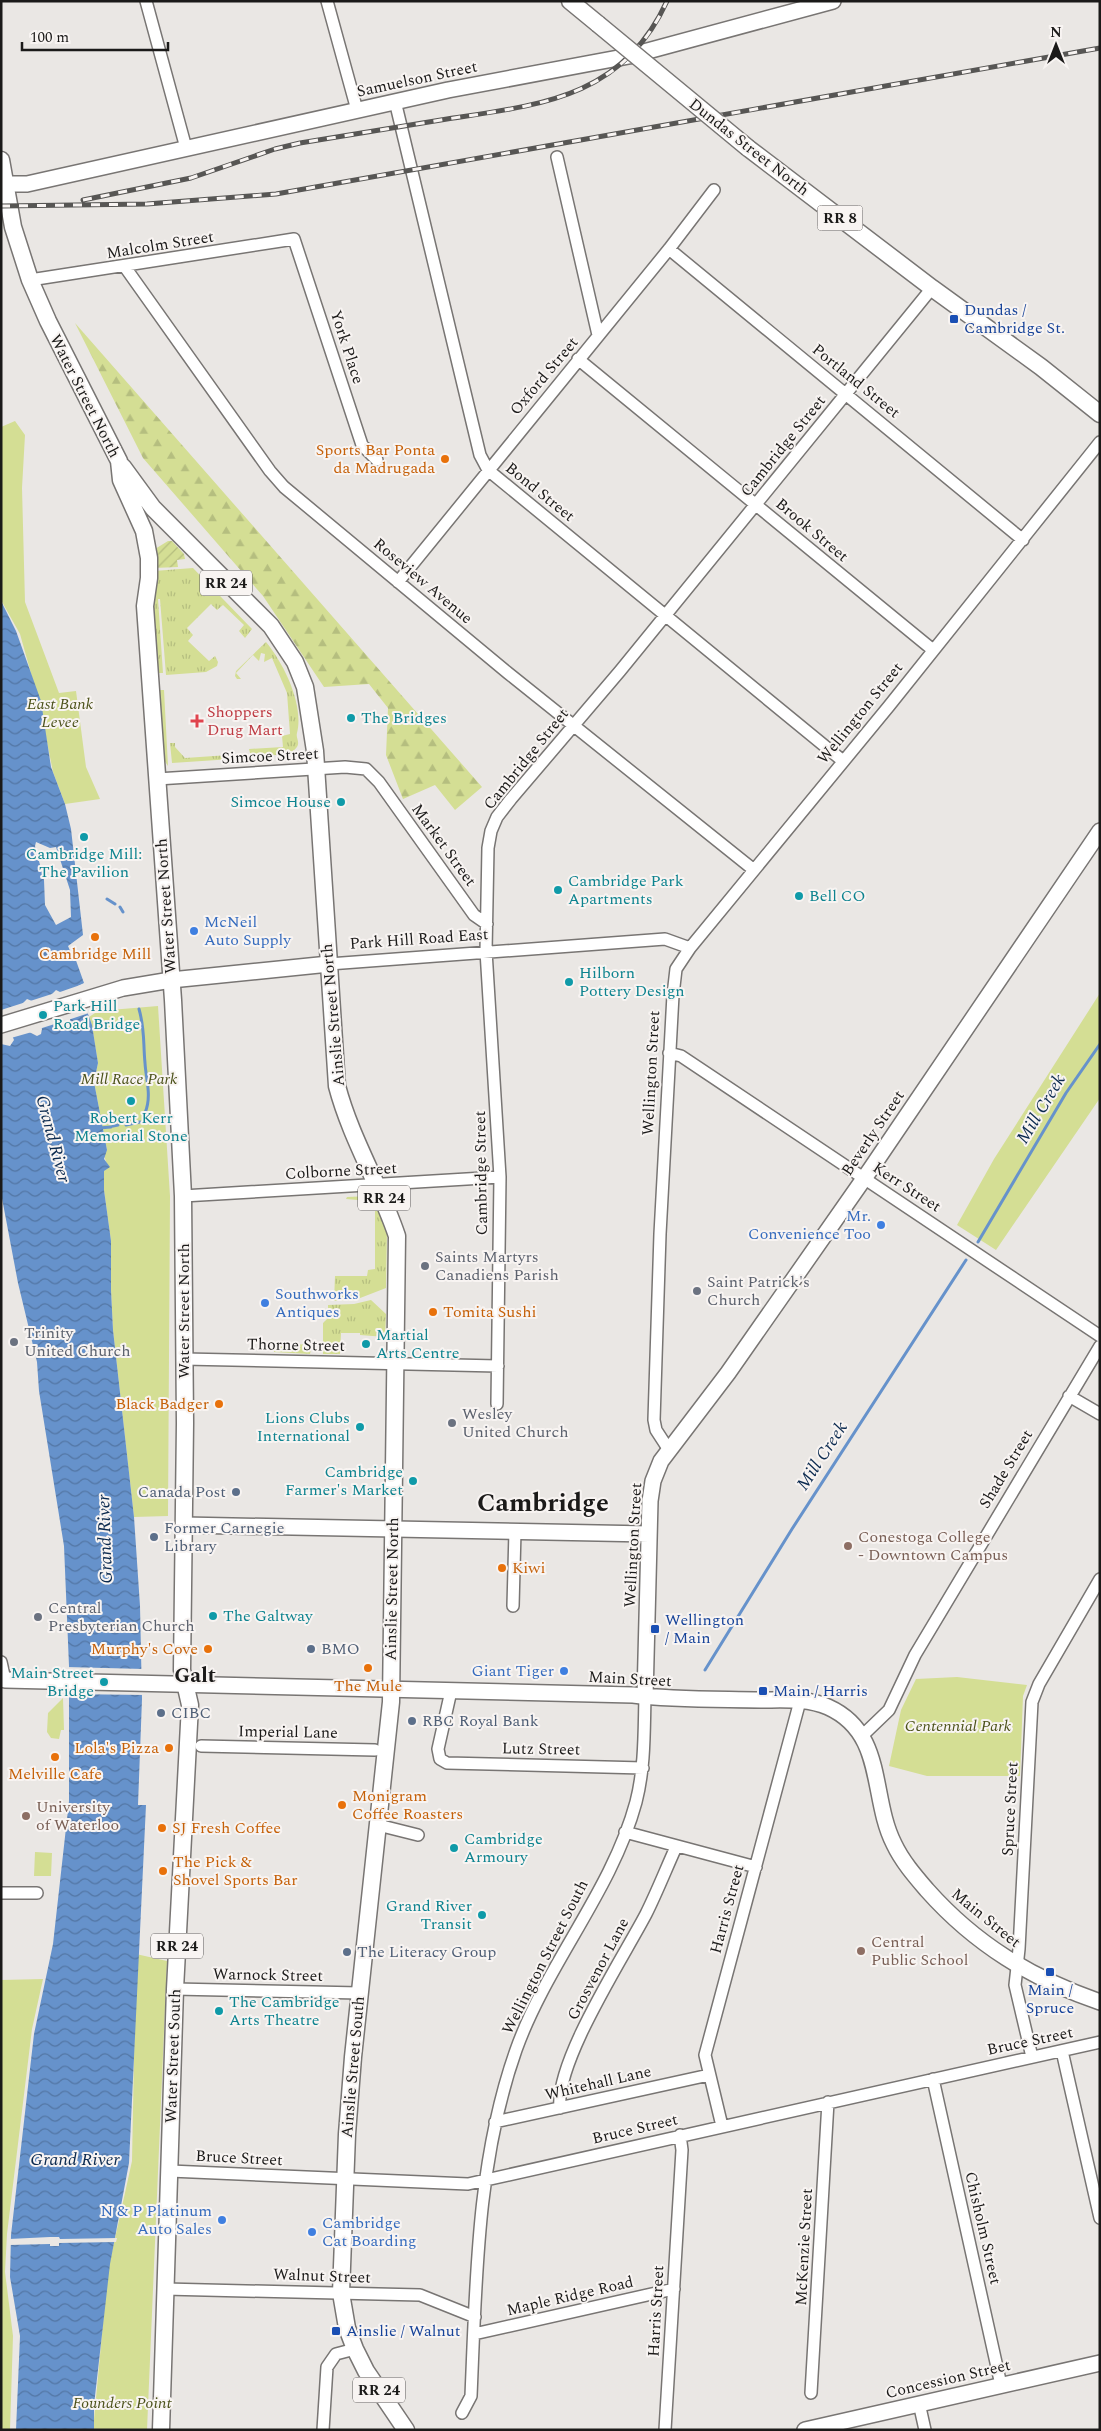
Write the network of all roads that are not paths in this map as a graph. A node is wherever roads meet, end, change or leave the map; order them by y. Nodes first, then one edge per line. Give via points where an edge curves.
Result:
1 (146, 1) edge
2 (327, 1) edge
3 (570, 1) edge
4 (833, 1) edge
5 (396, 101) junction
6 (356, 110) junction
7 (186, 148) junction
8 (558, 157) dead end
9 (1, 160) edge
10 (6, 184) junction
11 (714, 190) dead end
12 (294, 239) joint
13 (669, 249) junction
14 (125, 267) junction
15 (30, 280) junction
16 (932, 288) junction
17 (598, 335) junction
18 (578, 360) junction
19 (846, 394) junction
20 (1100, 414) edge
21 (1100, 442) edge
22 (377, 460) dead end
23 (119, 461) junction
24 (488, 470) junction
25 (756, 505) junction
26 (1023, 540) junction
27 (398, 582) junction
28 (665, 615) junction
29 (933, 650) junction
30 (573, 725) junction
31 (843, 761) junction
32 (316, 770) junction
33 (157, 779) junction
34 (379, 782) joint
35 (1100, 831) edge
36 (754, 870) junction
37 (487, 924) junction
38 (690, 948) junction
39 (486, 952) junction
40 (328, 964) junction
41 (171, 980) junction
42 (1, 1025) edge
43 (669, 1053) junction
44 (500, 1177) junction
45 (863, 1178) junction
46 (378, 1185) junction
47 (183, 1196) junction
48 (1100, 1336) edge
49 (1100, 1346) edge
50 (184, 1359) junction
51 (396, 1364) junction
52 (498, 1366) junction
53 (1069, 1396) junction
54 (497, 1404) dead end
55 (1100, 1414) edge
56 (669, 1450) junction
57 (184, 1525) junction
58 (394, 1529) junction
59 (515, 1531) junction
60 (648, 1534) junction
61 (1100, 1579) edge
62 (513, 1606) dead end
63 (1, 1662) edge
64 (2, 1680) edge
65 (185, 1683) junction
66 (390, 1689) junction
67 (451, 1691) junction
68 (645, 1697) junction
69 (800, 1701) junction
70 (863, 1735) junction
71 (201, 1746) dead end
72 (375, 1750) dead end
73 (643, 1768) junction
74 (386, 1827) dead end
75 (626, 1832) junction
76 (418, 1835) dead end
77 (676, 1847) junction
78 (756, 1867) junction
79 (1, 1893) edge
80 (37, 1893) dead end
81 (1017, 1966) junction
82 (175, 1989) junction
83 (360, 1993) junction
84 (1100, 2002) edge
85 (1100, 2042) edge
86 (1062, 2051) junction
87 (1032, 2057) junction
88 (709, 2075) junction
89 (933, 2079) junction
90 (828, 2102) junction
91 (560, 2108) junction
92 (495, 2122) junction
93 (722, 2126) junction
94 (680, 2135) junction
95 (170, 2170) junction
96 (345, 2179) junction
97 (485, 2181) junction
98 (1096, 2187) edge
99 (1100, 2218) edge
100 (674, 2288) junction
101 (165, 2289) junction
102 (341, 2293) junction
103 (475, 2317) junction
104 (474, 2334) junction
105 (355, 2349) junction
106 (1100, 2363) edge
107 (1001, 2385) junction
108 (811, 2393) dead end
109 (919, 2403) junction
110 (462, 2414) dead end
111 (161, 2430) edge
112 (323, 2430) edge
113 (406, 2430) edge
114 (665, 2430) edge
115 (805, 2430) edge
116 (925, 2430) edge

1 - 7 street
2 - 6 street
3 - 16 main road, Dundas Street North / RR 8, bridge via 748,148
4 - 5 street, Samuelson Street via 629,56
5 - 6 street, Samuelson Street
5 - 24 street, Bond Street via 480,455
6 - 7 street, Samuelson Street
7 - 10 street, Samuelson Street via 27,184
8 - 17 street
9 - 10 main road, Water Street North / RR 24
10 - 15 main road, Water Street North / RR 24 via 13,227
11 - 13 street, Oxford Street
12 - 14 street, Malcolm Street
12 - 22 street, York Place via 362,445
13 - 17 street, Oxford Street
13 - 19 street, Portland Street
14 - 15 street, Malcolm Street
14 - 27 street, Roseview Avenue via 270,471 284,487
15 - 23 main road, Water Street North / RR 24
16 - 19 street, Cambridge Street
16 - 20 main road, Dundas Street North / RR 8
17 - 18 street, Oxford Street
18 - 24 street, Oxford Street
18 - 25 street, Brook Street
19 - 25 street, Cambridge Street
19 - 26 street, Portland Street
21 - 26 street, Wellington Street
23 - 32 main road, Ainslie Street North / RR 24 via 153,508 271,626 284,643 296,662 305,687
23 - 33 main road, Water Street North / RR 24 via 121,480 144,530 149,558 145,606
24 - 27 street, Oxford Street
24 - 28 street, Bond Street
25 - 28 street, Cambridge Street
25 - 29 street, Brook Street
26 - 29 street, Wellington Street
27 - 30 street, Roseview Avenue
28 - 30 street, Cambridge Street
28 - 31 street, Bond Street
29 - 31 street, Wellington Street
30 - 36 street, Roseview Avenue
30 - 37 street, Cambridge Street via 497,817 488,848
31 - 36 street, Wellington Street
32 - 33 street, Simcoe Street
32 - 34 street, Simcoe Street via 366,769
32 - 40 main road, Ainslie Street North / RR 24
33 - 41 main road, Water Street North / RR 24
34 - 37 street, Market Street via 474,914
35 - 45 street, Beverly Street
36 - 38 street, Wellington Street
37 - 39 street, Cambridge Street
38 - 39 street, Park Hill Road East via 665,939
38 - 43 street, Wellington Street via 674,975
39 - 40 street, Park Hill Road East
39 - 44 street, Cambridge Street
40 - 41 street, Park Hill Road East
40 - 46 main road, Ainslie Street North / RR 24 via 337,1086 348,1120
41 - 42 street, Park Hill Road East via 123,988
41 - 47 main road, Water Street North / RR 24
43 - 45 street, Kerr Street via 682,1056
43 - 56 street, Wellington Street via 654,1420 656,1430
44 - 46 street, Colborne Street
44 - 52 street, Cambridge Street
45 - 48 street, Kerr Street
45 - 56 street, Beverly Street via 728,1373
46 - 47 street, Colborne Street
46 - 51 main road, Ainslie Street North / RR 24 via 397,1236
47 - 50 main road, Water Street North / RR 24
49 - 53 street, Shade Street
50 - 51 street, Thorne Street
50 - 57 main road, Water Street North / RR 24
51 - 52 street, Thorne Street
51 - 58 main road, Ainslie Street North / RR 24
52 - 54 street, Cambridge Street
53 - 55 street
53 - 70 street, Shade Street via 914,1655 888,1710
56 - 60 street, Wellington Street via 652,1481
57 - 58 street
57 - 65 main road, Water Street North / RR 24 via 182,1670
58 - 59 street
58 - 66 main road, Ainslie Street North / RR 24
59 - 60 street
59 - 62 street
60 - 68 street, Wellington Street
61 - 81 street, Spruce Street via 1039,1684 1032,1702
63 - 64 street
64 - 65 street, Main Street
65 - 66 street, Main Street
65 - 82 main road, Water Street South / RR 24 via 190,1705
66 - 67 street, Main Street
66 - 83 main road, Ainslie Street South / RR 24 via 387,1750
67 - 68 street, Main Street
67 - 73 street, Lutz Street via 438,1749 440,1758 447,1762
68 - 69 street, Main Street
68 - 73 street, Wellington Street South
69 - 70 street, Main Street via 832,1709 853,1723
69 - 78 street, Harris Street
70 - 81 street, Main Street via 871,1754 885,1826 899,1854 956,1920
71 - 72 street, Imperial Lane
73 - 75 street, Wellington Street South
74 - 76 street
75 - 77 street
75 - 92 street, Wellington Street South via 531,2016 505,2083
77 - 78 street
77 - 91 street, Grosvenor Lane via 648,1911 566,2068 559,2097
78 - 88 street, Harris Street via 708,2042 705,2056
79 - 80 street
81 - 84 street, Main Street
81 - 87 street, Spruce Street via 1015,1985
82 - 83 street, Warnock Street
82 - 95 main road, Water Street South / RR 24
83 - 96 main road, Ainslie Street South / RR 24
85 - 86 street, Bruce Street
86 - 87 street, Bruce Street
86 - 98 street
87 - 89 street, Bruce Street
88 - 91 street, Whitehall Lane
88 - 93 street, Harris Street
89 - 90 street, Bruce Street
89 - 107 street, Chisholm Street
90 - 93 street, Bruce Street
90 - 108 street, McKenzie Street
91 - 92 street, Whitehall Lane
92 - 97 street, Wellington Street South
93 - 94 street, Bruce Street
94 - 97 street, Bruce Street
94 - 100 street, Harris Street via 682,2150
95 - 96 street, Bruce Street
95 - 101 main road, Water Street South / RR 24
96 - 97 street, Bruce Street via 468,2184
96 - 102 main road, Ainslie Street South / RR 24
97 - 103 street, Wellington Street South
98 - 99 street
100 - 104 street, Maple Ridge Road
100 - 114 street, Harris Street
101 - 102 street, Walnut Street
101 - 111 main road, Water Street South / RR 24
102 - 103 street, Walnut Street via 420,2295
102 - 105 main road, Ainslie Street South / RR 24 via 347,2328
103 - 104 street, Wellington Street South
104 - 110 street, Wellington Street South via 471,2396
105 - 112 street via 336,2354 327,2367
105 - 113 main road, Ainslie Street South / RR 24
106 - 107 street, Concession Street
107 - 109 street, Concession Street
109 - 115 street, Concession Street
109 - 116 street

